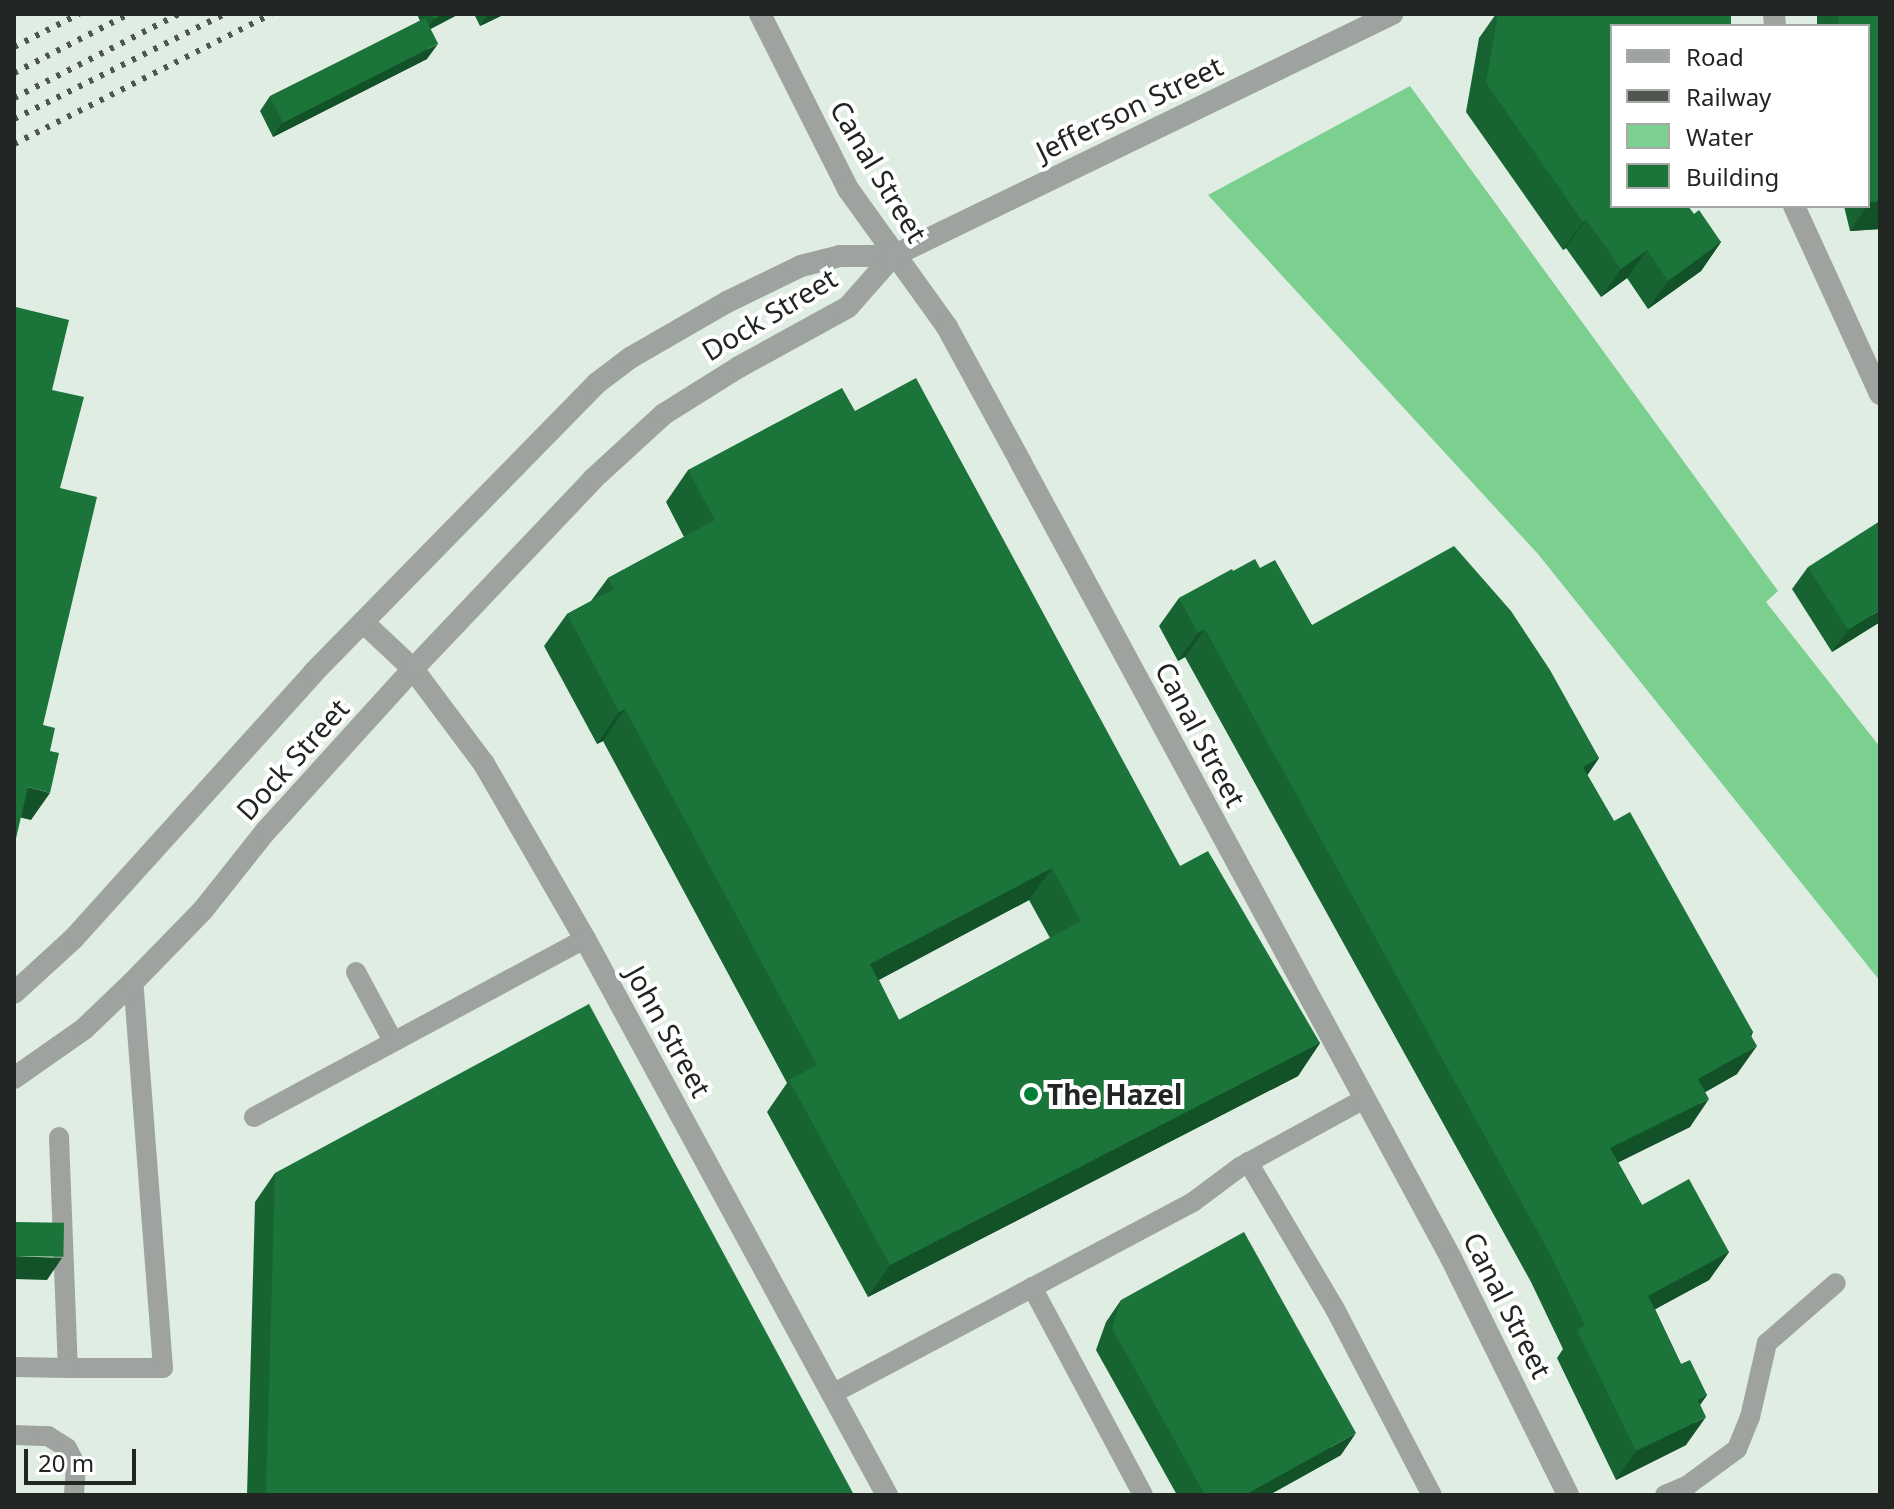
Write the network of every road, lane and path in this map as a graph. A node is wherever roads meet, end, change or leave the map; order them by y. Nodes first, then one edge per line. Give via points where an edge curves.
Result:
1 (760, 14) edge
2 (1392, 14) edge
3 (1795, 208) edge
4 (893, 256) junction
5 (1880, 394) edge
6 (363, 622) junction
7 (413, 669) junction
8 (585, 939) junction
9 (356, 972) dead end
10 (133, 982) junction
11 (14, 993) edge
12 (393, 1041) junction
13 (14, 1078) edge
14 (1364, 1099) junction
15 (254, 1117) dead end
16 (59, 1137) dead end
17 (1248, 1162) junction
18 (1836, 1283) dead end
19 (1032, 1287) junction
20 (14, 1367) edge
21 (68, 1368) junction
22 (832, 1394) junction
23 (14, 1435) edge
24 (74, 1495) edge
25 (887, 1495) edge
26 (1143, 1495) edge
27 (1432, 1495) edge
28 (1568, 1495) edge
29 (1665, 1495) edge

1 - 4 street, Canal Street via 848,189
2 - 4 street, Jefferson Street
3 - 5 street
4 - 6 street, Dock Street via 840,256 801,266 630,358 562,414
4 - 7 street, Dock Street via 848,307 687,398 633,441
4 - 14 street, Canal Street via 947,327
6 - 7 street, John Street
6 - 11 street, Dock Street via 74,938
7 - 8 street, John Street via 484,764
7 - 10 street, Dock Street via 265,832 203,910
8 - 12 lane
8 - 22 street, John Street
9 - 12 lane
10 - 13 street, Dock Street via 84,1029
10 - 21 lane via 163,1368
12 - 15 lane
14 - 17 lane
14 - 28 street, Canal Street via 1487,1326
16 - 21 lane
17 - 19 lane via 1193,1202
17 - 27 lane via 1335,1309
18 - 29 lane via 1767,1343 1737,1449
19 - 22 lane
19 - 26 lane
20 - 21 lane
22 - 25 street, John Street
23 - 24 lane via 48,1436 67,1448 76,1466

